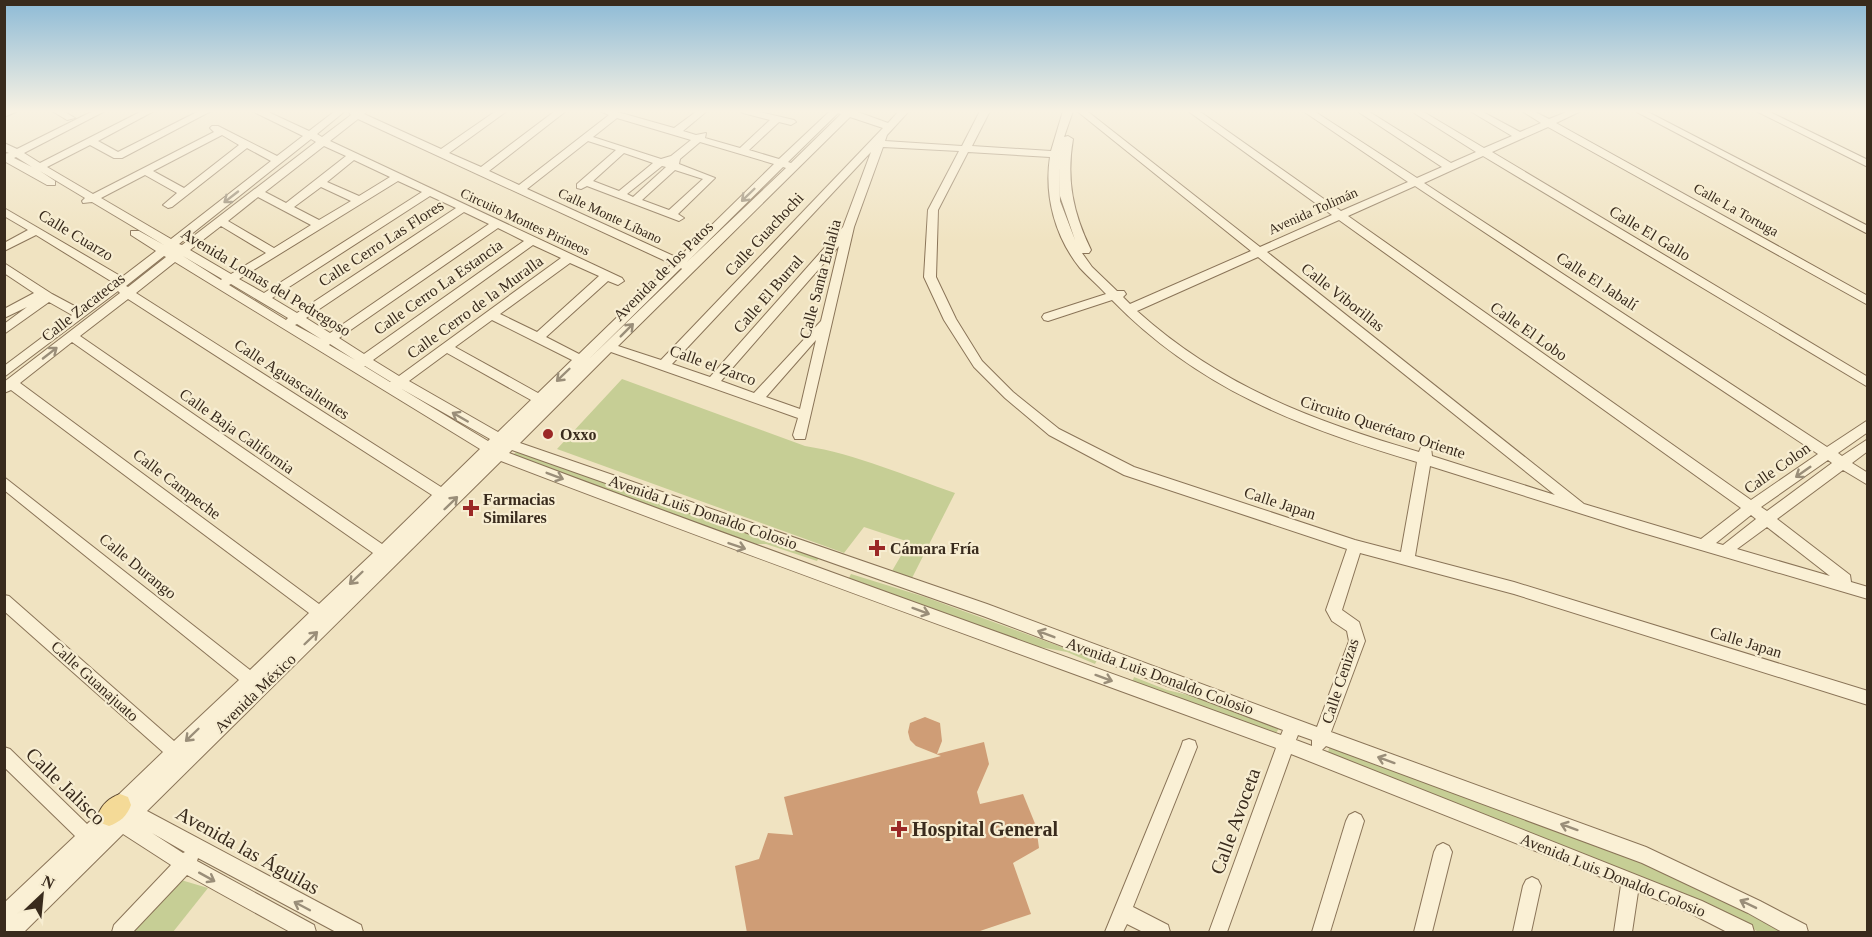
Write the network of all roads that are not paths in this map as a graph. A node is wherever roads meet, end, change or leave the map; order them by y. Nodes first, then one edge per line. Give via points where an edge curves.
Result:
1 (12, 155) edge
2 (63, 155) edge
3 (173, 155) edge
4 (232, 155) edge
5 (266, 155) edge
6 (286, 155) edge
7 (298, 155) edge
8 (348, 155) edge
9 (443, 155) edge
10 (504, 155) edge
11 (564, 155) edge
12 (617, 155) edge
13 (637, 155) edge
14 (682, 155) edge
15 (762, 155) edge
16 (798, 155) edge
17 (864, 155) edge
18 (875, 155) edge
19 (962, 155) edge
20 (1055, 155) edge
21 (1059, 155) joint
22 (1136, 155) edge
23 (1254, 155) edge
24 (1375, 155) edge
25 (1431, 155) edge
26 (1470, 155) edge
27 (1488, 155) edge
28 (1606, 155) edge
29 (1723, 155) edge
30 (1853, 155) edge
31 (352, 157) junction
32 (277, 160) junction
33 (660, 162) junction
34 (674, 162) junction
35 (1867, 162) edge
36 (789, 163) junction
37 (1447, 165) junction
38 (35, 169) junction
39 (145, 171) junction
40 (481, 172) junction
41 (396, 178) junction
42 (1413, 180) junction
43 (320, 182) junction
44 (519, 190) junction
45 (184, 192) junction
46 (257, 192) junction
47 (428, 193) junction
48 (620, 195) junction
49 (89, 200) junction
50 (358, 200) junction
51 (635, 201) junction
52 (168, 205) dead end
53 (288, 207) junction
54 (462, 209) junction
55 (4, 211) edge
56 (1336, 214) junction
57 (220, 221) junction
58 (496, 224) junction
59 (318, 225) junction
60 (849, 227) junction
61 (36, 231) junction
62 (1868, 231) edge
63 (531, 241) junction
64 (4, 248) edge
65 (1255, 250) junction
66 (173, 252) junction
67 (273, 252) junction
68 (569, 258) junction
69 (685, 265) junction
70 (4, 267) edge
71 (16, 274) junction
72 (606, 277) junction
73 (4, 280) edge
74 (226, 282) junction
75 (618, 282) dead end
76 (124, 288) junction
77 (46, 295) junction
78 (263, 298) junction
79 (1868, 301) edge
80 (1125, 302) junction
81 (4, 314) edge
82 (81, 314) junction
83 (492, 315) junction
84 (1048, 317) dead end
85 (292, 321) junction
86 (825, 323) junction
87 (4, 330) edge
88 (72, 336) junction
89 (538, 338) junction
90 (325, 342) junction
91 (609, 347) junction
92 (447, 348) junction
93 (585, 362) junction
94 (360, 363) junction
95 (664, 365) junction
96 (7, 382) edge
97 (712, 383) junction
98 (1868, 383) edge
99 (396, 385) junction
100 (757, 398) junction
101 (539, 399) junction
102 (551, 405) junction
103 (804, 415) junction
104 (1868, 425) edge
105 (800, 435) dead end
106 (1868, 444) edge
107 (499, 447) junction
108 (1829, 454) junction
109 (1424, 459) junction
110 (1842, 463) junction
111 (1868, 480) edge
112 (4, 482) edge
113 (441, 494) junction
114 (1567, 496) junction
115 (1750, 508) junction
116 (1584, 510) junction
117 (1767, 519) junction
118 (1706, 543) junction
119 (1355, 546) junction
120 (1728, 549) junction
121 (383, 552) junction
122 (1407, 554) junction
123 (1845, 579) junction
124 (1868, 585) edge
125 (1868, 593) edge
126 (4, 601) edge
127 (325, 616) junction
128 (249, 679) junction
129 (1868, 698) edge
130 (1293, 725) junction
131 (1322, 736) junction
132 (1285, 745) junction
133 (1189, 747) dead end
134 (4, 755) edge
135 (1316, 755) junction
136 (180, 756) junction
137 (121, 813) junction
138 (1356, 822) dead end
139 (92, 841) junction
140 (198, 849) junction
141 (1443, 852) dead end
142 (185, 864) junction
143 (1631, 880) junction
144 (1532, 886) dead end
145 (1123, 912) junction
146 (4, 916) edge
147 (300, 931) edge
148 (8, 932) edge
149 (121, 933) edge
150 (354, 933) edge
151 (1114, 933) edge
152 (1161, 933) edge
153 (1218, 933) edge
154 (1321, 933) edge
155 (1423, 933) edge
156 (1522, 933) edge
157 (1623, 933) edge
158 (1745, 933) edge
159 (1799, 933) edge

1 - 38 street, Avenida Lomas del Pedregoso
2 - 38 street
3 - 39 street
4 - 45 street
5 - 32 street
6 - 32 street
7 - 46 street
8 - 31 street, Circuito Montes Pirineos
9 - 40 street, Calle Monte Líbano
10 - 40 street
11 - 44 street
12 - 48 street via 582,185
13 - 33 street
14 - 34 street
15 - 36 street
16 - 36 street, Avenida de los Patos
17 - 95 street, Calle Guachochi
18 - 60 street, Calle Santa Eulalia
19 - 119 street, Calle Japan via 933,210 930,277 950,320 978,364 1001,387 1054,432 1129,471
20 - 21 street
21 - 80 street, Circuito Querétaro Oriente via 1053,177 1055,201 1069,226 1080,260
22 - 65 street, Calle Viborillas
23 - 56 street, Calle El Lobo
24 - 42 street, Calle El Jabalí
25 - 37 street
26 - 37 street, Avenida Tolimán
27 - 98 street, Calle El Gallo
28 - 79 street, Calle La Tortuga
29 - 62 street
30 - 35 street
31 - 41 street, Circuito Montes Pirineos
31 - 43 street
32 -> 66 street
33 - 34 street
33 - 48 street
34 - 51 street
34 - 51 street via 710,178 675,217
36 - 69 street, Avenida de los Patos
37 - 42 street, Avenida Tolimán
38 - 49 street, Avenida Lomas del Pedregoso
39 - 45 street
39 - 49 street
40 - 44 street, Calle Monte Líbano
41 - 47 street, Circuito Montes Pirineos
41 - 50 street
42 - 56 street, Avenida Tolimán
42 - 108 street, Calle El Jabalí
43 - 50 street
43 - 53 street
44 - 69 street, Calle Monte Líbano
45 - 52 street
46 - 53 street
46 - 57 street
47 - 54 street, Circuito Montes Pirineos
47 - 78 street
48 - 51 street
49 - 66 street, Avenida Lomas del Pedregoso
50 - 59 street
53 - 59 street
54 - 58 street, Circuito Montes Pirineos
54 - 85 street, Calle Cerro Las Flores
55 - 61 street, Calle Cuarzo
56 - 65 street, Avenida Tolimán
56 - 115 street, Calle El Lobo
57 - 66 street
57 - 67 street
58 - 63 street, Circuito Montes Pirineos
58 - 90 street
59 - 67 street
60 - 86 street, Calle Santa Eulalia
60 - 97 street, Calle El Burral
61 - 64 street
61 - 76 street, Calle Cuarzo
63 - 68 street, Circuito Montes Pirineos
63 - 94 street, Calle Cerro La Estancia
65 - 80 street, Avenida Tolimán
65 - 114 street, Calle Viborillas
66 - 74 street, Avenida Lomas del Pedregoso
66 - 76 street, Calle Zacatecas
67 - 74 street
68 - 72 street, Circuito Montes Pirineos
68 - 83 street, Calle Cerro de la Muralla
91 -> 69 street, Avenida de los Patos
69 - 93 street, Avenida de los Patos
70 - 71 street
71 - 73 street
71 - 77 street
72 - 75 street, Circuito Montes Pirineos
72 - 89 street
74 - 78 street, Avenida Lomas del Pedregoso
74 - 85 street, Avenida Lomas del Pedregoso
76 - 82 street, Calle Zacatecas
76 - 88 street, Calle Zacatecas
76 - 113 street, Calle Aguascalientes
77 - 81 street
77 - 82 street
77 - 87 street
78 - 85 street, Avenida Lomas del Pedregoso
80 - 84 street, Avenida Tolimán
80 - 109 street, Circuito Querétaro Oriente via 1206,371 1331,430
82 - 96 street, Calle Zacatecas
83 - 89 street
83 - 92 street, Calle Cerro de la Muralla
85 - 90 street, Avenida Lomas del Pedregoso
86 - 100 street
86 - 103 street, Calle Santa Eulalia
96 -> 88 street, Calle Zacatecas
88 - 121 street, Calle Baja California
89 - 93 street
90 - 94 street, Avenida Lomas del Pedregoso
91 - 93 street, Avenida de los Patos
91 - 95 street, Calle el Zarco
92 - 99 street, Calle Cerro de la Muralla
92 - 101 street
93 -> 101 street, Avenida de los Patos
93 - 102 street, Avenida de los Patos
94 - 99 street, Avenida Lomas del Pedregoso
95 - 97 street, Calle el Zarco
96 - 127 street, Calle Campeche
97 - 100 street, Calle el Zarco
99 - 107 street, Avenida Lomas del Pedregoso
100 - 103 street, Calle el Zarco
101 - 102 street
101 - 107 street, Avenida de los Patos
102 - 107 street, Avenida de los Patos
103 - 105 street, Calle Santa Eulalia
104 - 108 street, Calle Colon
106 - 110 street, Calle Colon
107 - 113 street, Avenida México
127 -> 107 street, Avenida México
130 -> 107 street, Avenida Luis Donaldo Colosio via 987,611
107 -> 132 street, Avenida Luis Donaldo Colosio via 722,540
108 - 110 street, Calle El Jabalí
108 -> 115 street, Calle Colon
109 - 114 street, Circuito Querétaro Oriente
109 - 116 street, Circuito Querétaro Oriente
109 - 122 street
110 - 111 street, Calle El Jabalí
110 - 117 street, Calle Colon
112 - 128 street, Calle Durango
113 - 121 street, Avenida México
114 - 116 street, Calle Viborillas
114 - 118 street, Circuito Querétaro Oriente
115 - 117 street, Calle El Lobo
115 - 118 street, Calle Colon
116 - 118 street, Circuito Querétaro Oriente
117 - 120 street, Calle Colon
117 - 123 street, Calle El Lobo
118 - 120 street, Circuito Querétaro Oriente
119 - 122 street, Calle Japan
119 - 131 street, Calle Cenizas via 1334,610 1354,627 1357,641
120 - 123 street, Circuito Querétaro Oriente
120 - 125 street, Circuito Querétaro Oriente
121 -> 127 street, Avenida México
122 - 129 street, Calle Japan
123 - 124 street, Circuito Querétaro Oriente
126 - 136 street, Calle Guanajuato
127 - 128 street, Avenida México
136 -> 127 street, Avenida México
128 -> 136 street, Avenida México
130 - 131 street, Avenida Luis Donaldo Colosio
130 - 132 street, Calle Avoceta
131 - 135 street, Calle Cenizas
159 -> 131 street, Avenida Luis Donaldo Colosio via 1646,856
132 - 135 street, Avenida Luis Donaldo Colosio
132 - 153 street, Calle Avoceta
133 - 145 street
134 - 139 street, Calle Jalisco
135 - 143 street, Avenida Luis Donaldo Colosio
136 - 137 street, Avenida México
137 - 139 street, Avenida México
137 - 140 street, Avenida las Águilas
137 - 142 street
138 - 154 street
139 - 146 street, Avenida México
139 - 148 street, Avenida México
140 - 142 street
150 -> 140 street, Avenida las Águilas
141 - 155 street
142 -> 147 street
142 - 149 street
143 - 157 street
143 - 158 street, Avenida Luis Donaldo Colosio
144 - 156 street
145 - 151 street
145 - 152 street

